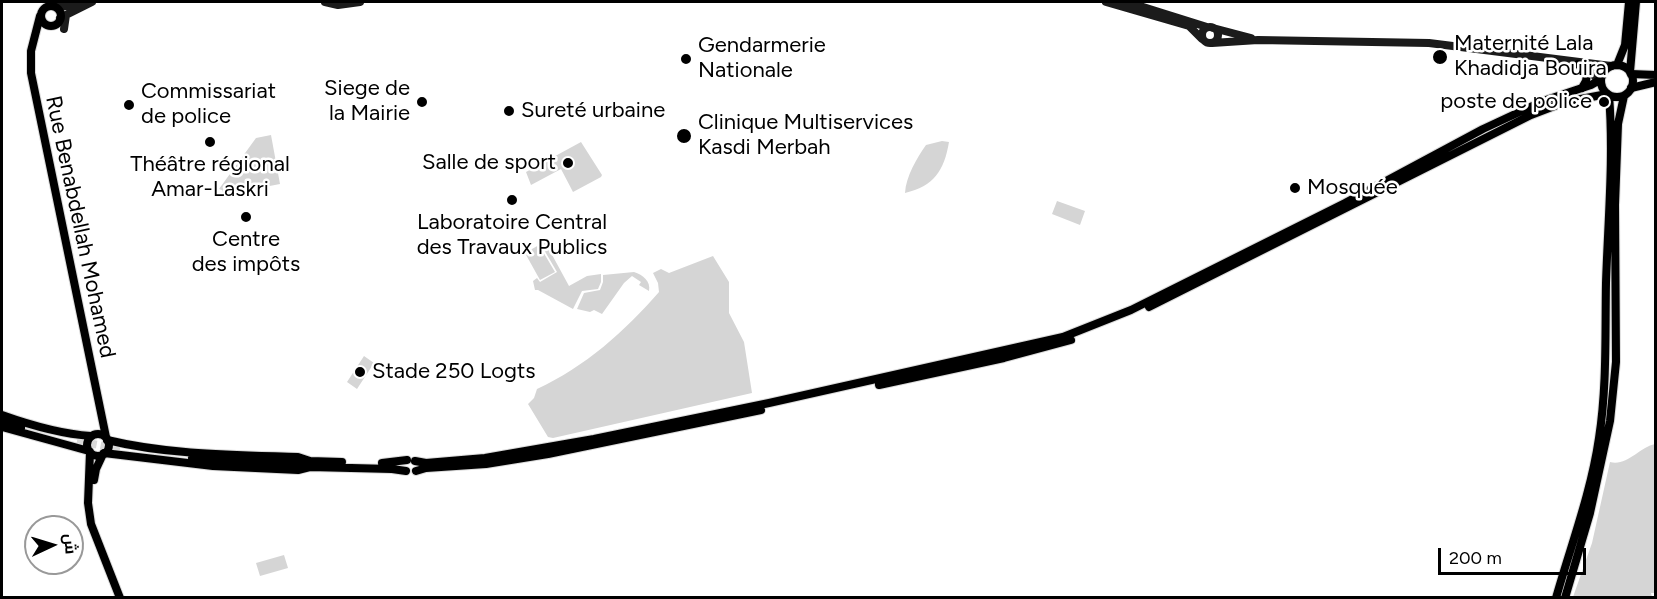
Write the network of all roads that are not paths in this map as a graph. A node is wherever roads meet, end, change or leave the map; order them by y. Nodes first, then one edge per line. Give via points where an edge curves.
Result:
1 (42, 2) edge
2 (79, 2) edge
3 (92, 2) edge
4 (325, 2) edge
5 (360, 2) edge
6 (1106, 2) edge
7 (1127, 2) edge
8 (1629, 2) edge
9 (1636, 2) edge
10 (54, 5) edge
11 (41, 14) junction
12 (63, 16) junction
13 (50, 26) junction
14 (1210, 27) junction
15 (64, 29) dead end
16 (1202, 39) junction
17 (1258, 40) junction
18 (1212, 43) junction
19 (31, 51) junction
20 (1567, 60) junction
21 (1578, 64) junction
22 (1614, 65) junction
23 (1631, 73) junction
24 (1656, 75) edge
25 (1600, 80) junction
26 (1656, 82) edge
27 (1582, 88) junction
28 (1632, 88) junction
29 (1608, 94) junction
30 (1624, 96) junction
31 (100, 410) junction
32 (2, 415) edge
33 (2, 421) edge
34 (2, 428) edge
35 (92, 435) junction
36 (107, 439) junction
37 (77, 441) tunnel mouth
38 (120, 448) tunnel mouth
39 (89, 451) junction
40 (104, 454) junction
41 (411, 460) junction
42 (305, 465) junction
43 (406, 471) junction
44 (416, 471) junction
45 (122, 597) edge
46 (1556, 597) edge
47 (1565, 597) edge

1 - 11 main road, Rue Benabdellah Mohamed
2 - 10 main road
3 - 12 main road
4 - 5 main road
6 - 16 main road via 1189,26
7 - 14 main road
8 - 22 main road via 1625,45
9 - 23 main road
10 - 11 main road via 47,6
10 - 12 main road
11 - 13 main road
11 - 19 main road, Rue Benabdellah Mohamed
12 - 13 main road
12 - 15 main road
13 - 19 main road via 42,31
14 - 16 main road via 1202,33
14 - 17 main road
14 - 18 main road via 1218,36
16 - 18 main road
17 - 18 main road
17 - 20 main road via 1438,43
19 - 31 main road, Rue Benabdellah Mohamed via 32,81
20 - 21 main road
20 - 22 main road
21 - 25 main road
21 - 27 main road via 1587,74
22 - 23 main road
22 - 25 main road
23 - 24 main road
23 - 28 main road
25 - 27 main road
25 - 29 main road
26 - 28 main road
27 - 41 main road via 1523,110 1131,310 1063,337 605,436 485,458 426,463
28 - 30 main road
29 - 30 main road
29 - 44 main road via 1574,99 1542,110 1133,315 1066,342 594,445 486,464
29 - 46 main road via 1605,365 1599,439 1584,508
30 - 47 main road via 1618,124 1616,362 1610,421 1590,513
31 - 35 main road, Rue Benabdellah Mohamed via 99,423
31 - 36 main road, Rue Benabdellah Mohamed
32 - 35 main road via 75,435
33 - 37 main road
34 - 39 main road
35 - 36 main road
35 - 39 main road via 87,445
36 - 40 main road via 109,446
36 - 42 main road via 166,449 298,457
38 - 42 main road
39 - 40 main road
39 - 45 main road via 87,503 91,524
40 - 42 main road via 213,466
40 - 45 main road via 96,469 93,513
41 - 42 main road
41 - 43 main road via 404,465
41 - 44 main road via 418,467
42 - 43 main road
43 - 44 main road

